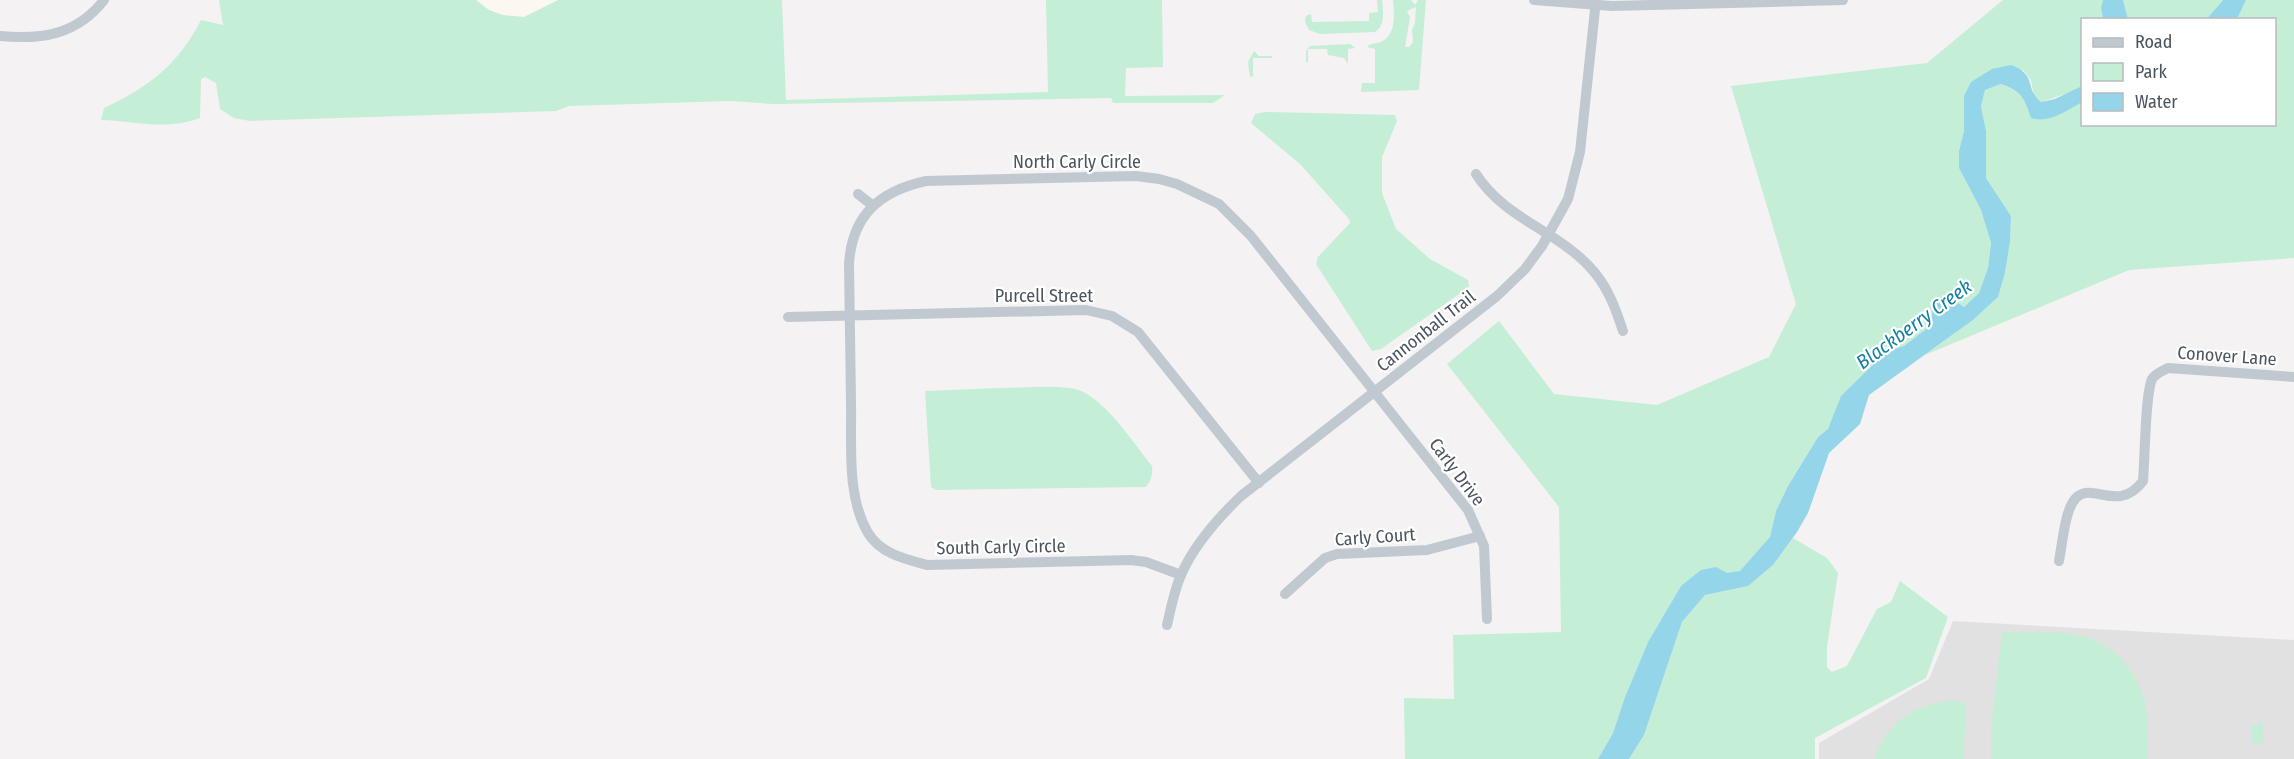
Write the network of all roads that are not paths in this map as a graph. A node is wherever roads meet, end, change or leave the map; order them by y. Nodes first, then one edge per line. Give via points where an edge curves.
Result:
1 (104, 0) edge
2 (1534, 0) edge
3 (1843, 0) edge
4 (1596, 3) edge
5 (0, 36) edge
6 (1476, 174) dead end
7 (858, 194) dead end
8 (872, 206) junction
9 (1550, 235) junction
10 (850, 316) junction
11 (788, 317) dead end
12 (1623, 331) dead end
13 (2294, 377) edge
14 (1374, 392) junction
15 (1259, 483) junction
16 (1480, 536) junction
17 (2059, 561) dead end
18 (1181, 575) junction
19 (1285, 594) dead end
20 (1487, 619) dead end
21 (1167, 625) dead end

1 - 5 street via 83,20 50,35
2 - 4 street
3 - 4 street
4 - 9 street, Cannonball Trail via 1578,161 1568,199
6 - 9 street via 1486,191 1500,203
7 - 8 street
8 - 10 street, North Carly Circle via 860,222 850,252
8 - 14 street, North Carly Circle via 896,190 926,182 1136,176 1177,184 1219,204 1251,236
9 - 12 street via 1597,275
9 - 14 street, Cannonball Trail via 1525,269 1497,296
10 - 11 street, Purcell Street
10 - 15 street, Purcell Street via 1086,310 1112,316 1149,343
10 - 18 street, South Carly Circle via 853,482 869,534 885,550 927,565 1131,560
13 - 17 street, Conover Lane via 2168,368 2152,378 2143,481 2125,497 2084,493 2075,499 2068,513
14 - 15 street, Cannonball Trail
14 - 16 street, Carly Drive via 1468,510
15 - 18 street, Cannonball Trail via 1221,515
16 - 19 street, Carly Court via 1413,552 1337,554 1325,558
16 - 20 street, Carly Drive via 1486,560
18 - 21 street, Cannonball Trail

